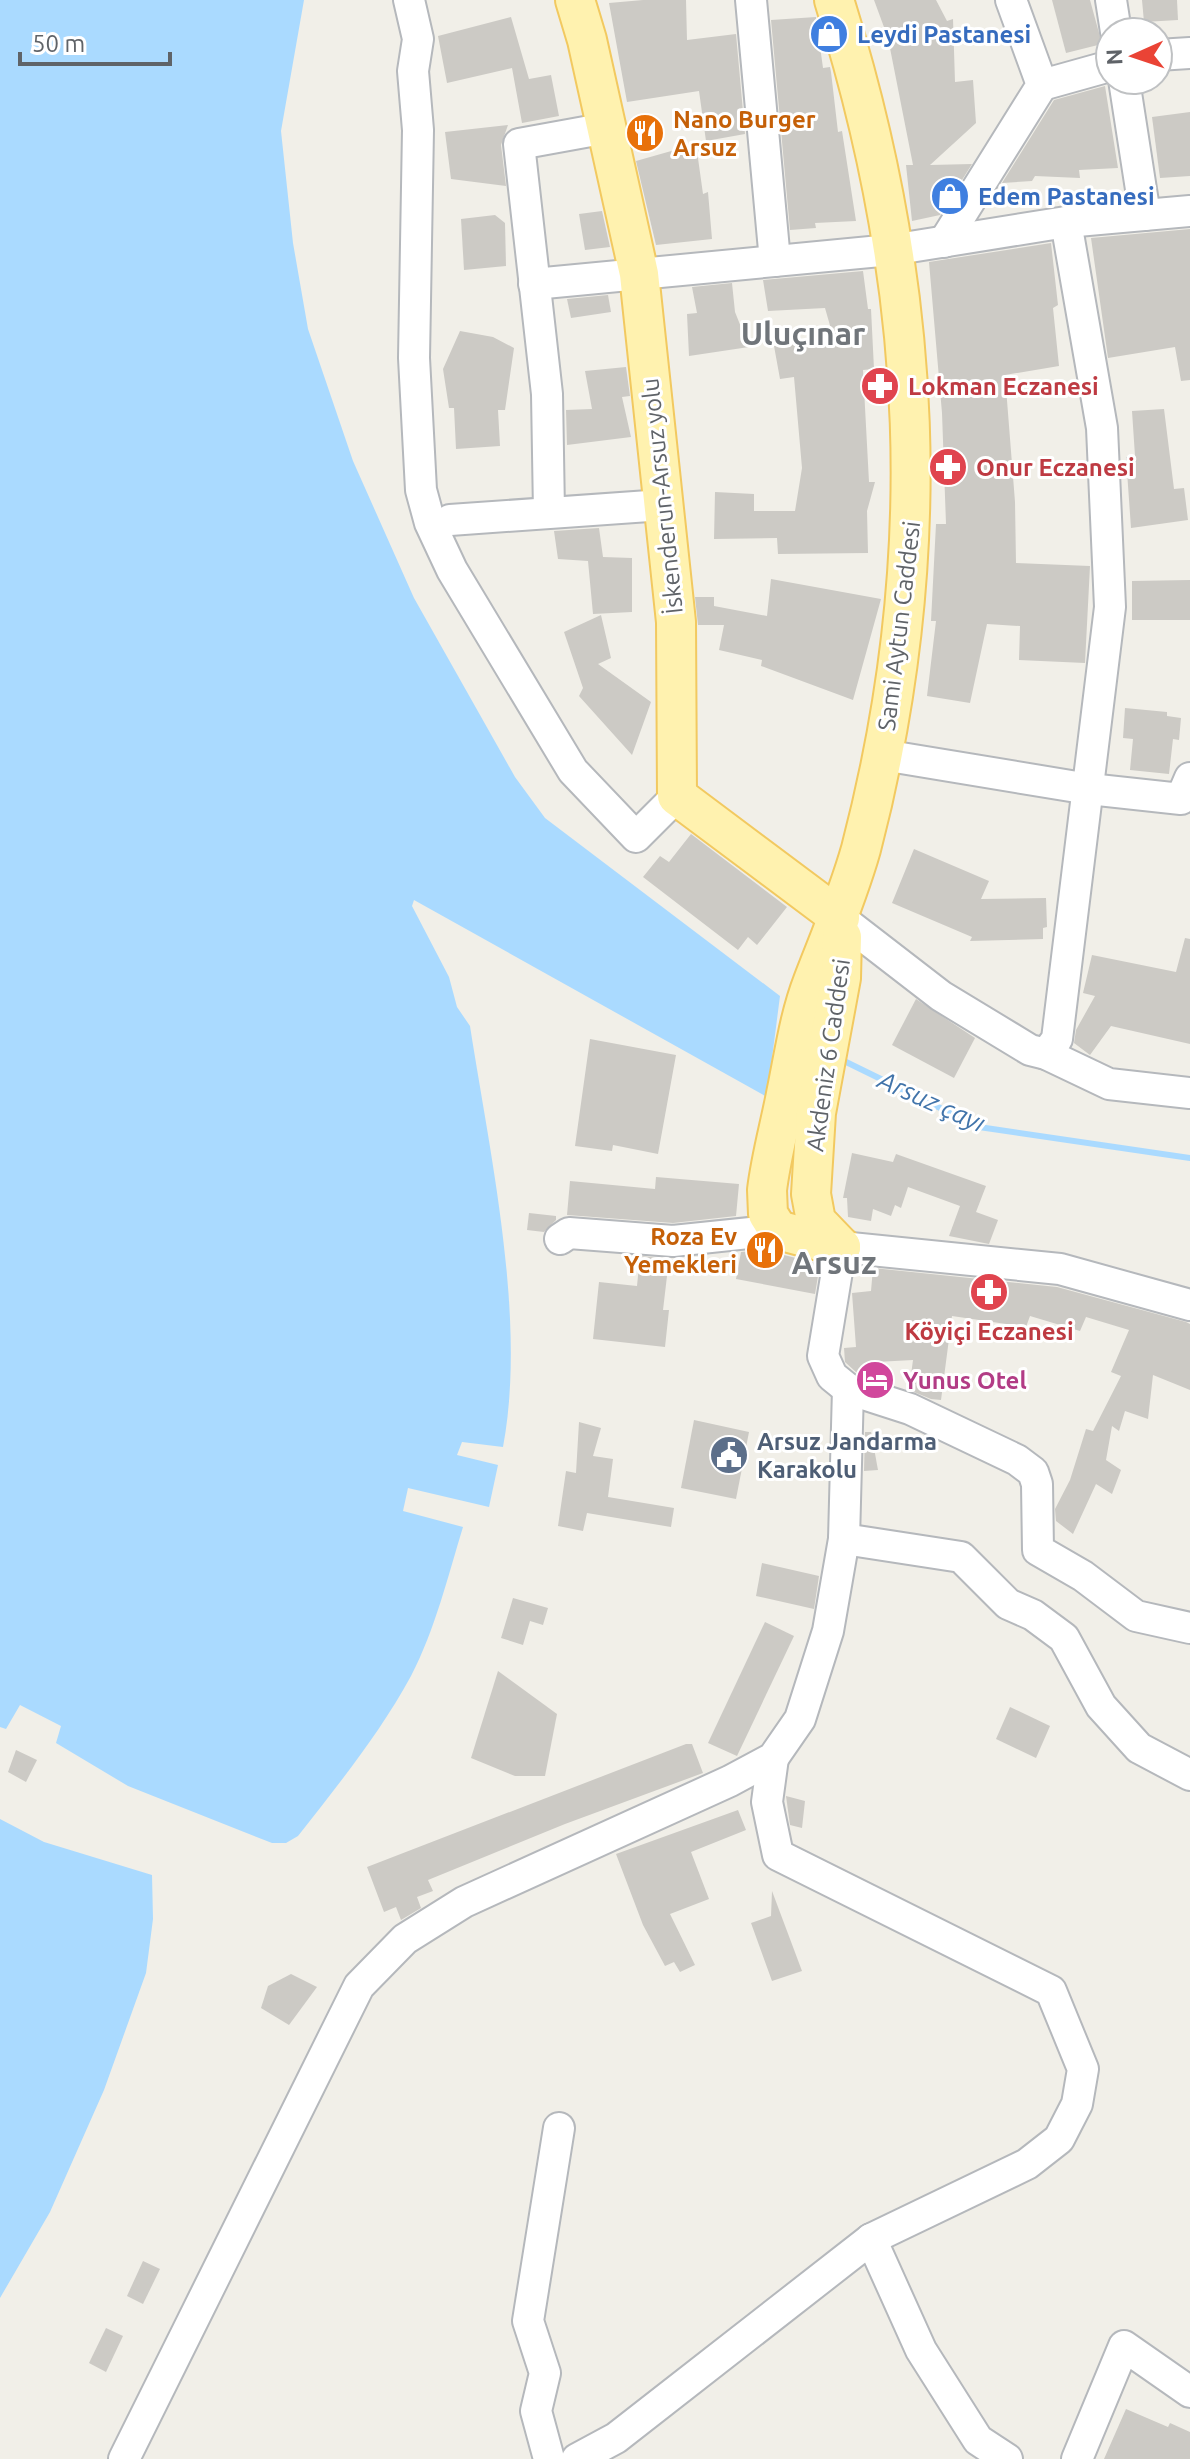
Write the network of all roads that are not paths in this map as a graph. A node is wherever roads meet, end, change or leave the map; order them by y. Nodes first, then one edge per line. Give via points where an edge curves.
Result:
1 (409, 0) edge
2 (575, 0) edge
3 (751, 0) edge
4 (834, 0) edge
5 (1011, 0) edge
6 (1094, 70) edge
7 (1042, 85) junction
8 (1126, 96) edge
9 (607, 128) junction
10 (1190, 211) edge
11 (1145, 215) junction
12 (1066, 222) junction
13 (944, 242) junction
14 (891, 250) junction
15 (775, 261) junction
16 (639, 274) junction
17 (534, 284) junction
18 (663, 505) junction
19 (549, 512) junction
20 (450, 520) dead end
21 (883, 755) junction
22 (1190, 778) edge
23 (1089, 789) junction
24 (677, 796) junction
25 (840, 918) junction
26 (1046, 1054) junction
27 (1190, 1093) edge
28 (795, 1141) junction
29 (778, 1230) junction
30 (560, 1239) dead end
31 (841, 1247) junction
32 (1190, 1305) edge
33 (848, 1389) junction
34 (844, 1539) junction
35 (1190, 1628) edge
36 (773, 1758) junction
37 (1190, 1775) edge
38 (559, 2128) dead end
39 (871, 2239) junction
40 (1190, 2392) edge
41 (124, 2459) edge
42 (549, 2459) edge
43 (577, 2459) edge
44 (1007, 2459) edge
45 (1077, 2459) edge

1 - 24 street via 418,39 413,71 418,130 417,439 430,523 452,570 573,771 636,837
2 - 9 main road, İskenderun-Arsuz yolu
3 - 15 street
4 - 14 main road, Sami Aytun Caddesi via 875,142
5 - 7 street
6 - 7 street
7 - 13 street
8 - 11 street
9 - 16 main road, İskenderun-Arsuz yolu
9 - 17 street via 519,144
10 - 11 street
11 - 12 street
12 - 13 street
12 - 23 street via 1102,428 1110,607
13 - 14 street
14 - 15 street
14 - 21 main road, Sami Aytun Caddesi via 907,359 913,495 910,572
15 - 16 street
16 - 17 street
16 - 18 main road, İskenderun-Arsuz yolu
17 - 19 street via 547,394
18 - 19 street
18 - 24 main road, İskenderun-Arsuz yolu via 676,622
19 - 20 street
21 - 23 street
21 - 25 main road, Sami Aytun Caddesi
22 - 23 street via 1181,799
23 - 26 street via 1057,1039
24 - 25 main road
25 - 26 street via 941,996 1030,1050
25 - 28 main road, Akdeniz 6 Caddesi via 808,995
26 - 27 street via 1109,1084
28 - 29 main road, Akdeniz 6 Caddesi via 766,1203
28 - 31 main road, Akdeniz 6 Caddesi via 816,1221
29 - 30 street via 673,1241 569,1233
29 - 31 main road
31 - 32 street via 1060,1269
31 - 33 street via 823,1356 832,1376
33 - 34 street
33 - 35 street via 910,1409 1017,1460 1033,1472 1037,1484 1038,1550 1136,1616
34 - 36 street via 828,1631 805,1704
34 - 37 street via 961,1557 1008,1604 1064,1638 1101,1706 1139,1748
36 - 39 street via 767,1802 778,1855 1051,1991 1083,2069 1077,2104 1059,2139 1027,2164
36 - 41 street via 464,1902 405,1939 359,1986
38 - 42 street via 528,2321 545,2373 536,2411
39 - 43 street via 616,2438
39 - 44 street via 921,2350 978,2440
40 - 45 street via 1124,2346

